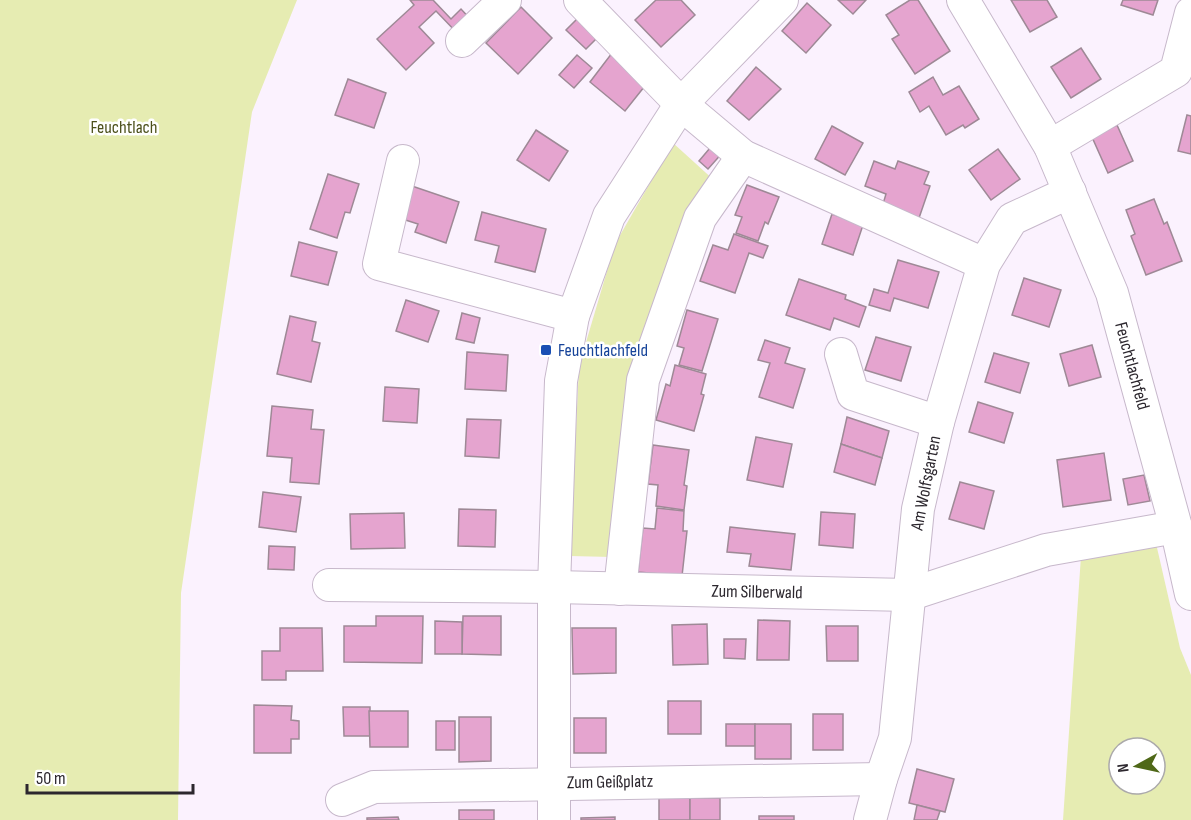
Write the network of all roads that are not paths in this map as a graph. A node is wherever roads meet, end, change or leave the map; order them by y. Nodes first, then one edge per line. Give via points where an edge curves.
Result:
1 (505, 0) edge
2 (579, 0) edge
3 (782, 0) edge
4 (963, 0) edge
5 (1191, 13) edge
6 (462, 41) dead end
7 (681, 104) junction
8 (1050, 146) junction
9 (743, 156) junction
10 (403, 161) dead end
11 (1070, 192) junction
12 (984, 264) junction
13 (573, 316) junction
14 (841, 354) dead end
15 (938, 422) junction
16 (1176, 527) junction
17 (329, 585) dead end
18 (554, 587) junction
19 (620, 589) junction
20 (1191, 594) edge
21 (908, 595) junction
22 (881, 779) junction
23 (553, 783) junction
24 (342, 800) dead end
25 (555, 820) edge
26 (870, 820) edge

1 - 6 street
2 - 7 street
3 - 7 street
4 - 8 street, Feuchtlachfeld
5 - 8 street via 1176,71
7 - 9 street
7 - 13 street via 609,216
8 - 11 street, Feuchtlachfeld
9 - 12 street
9 - 19 street via 700,218 643,380
10 - 13 street via 379,264
11 - 12 street, Am Wolfsgarten via 1012,219
11 - 16 street, Feuchtlachfeld via 1113,293
12 - 15 street, Am Wolfsgarten
13 - 18 street via 561,381
14 - 15 street via 853,394
15 - 21 street, Am Wolfsgarten via 918,509
16 - 20 street, Feuchtlachfeld
16 - 21 street, Zum Silberwald via 1046,550
17 - 18 street, Zum Silberwald
18 - 19 street, Zum Silberwald
18 - 23 street
19 - 21 street, Zum Silberwald
21 - 22 street, Am Wolfsgarten via 895,738
22 - 23 street, Zum Geißplatz
22 - 26 street, Am Wolfsgarten
23 - 24 street, Zum Geißplatz via 374,787
23 - 25 street

